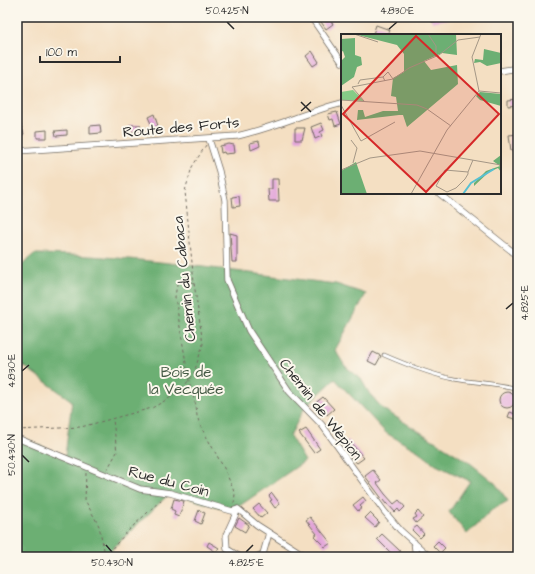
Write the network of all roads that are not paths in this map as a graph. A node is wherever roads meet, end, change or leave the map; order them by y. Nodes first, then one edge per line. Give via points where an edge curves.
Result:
1 (311, 17) edge
2 (341, 61) edge
3 (518, 68) edge
4 (501, 72) edge
5 (341, 103) edge
6 (209, 139) junction
7 (17, 151) edge
8 (440, 194) edge
9 (518, 256) edge
10 (384, 355) dead end
11 (518, 389) edge
12 (17, 438) edge
13 (235, 510) junction
14 (269, 533) junction
15 (414, 542) junction
16 (265, 555) edge
17 (240, 557) edge
18 (256, 557) edge
19 (307, 557) edge
20 (416, 557) edge
21 (430, 557) edge

1 - 2 street
3 - 4 street
5 - 6 street, Route des Forts via 256,132
6 - 7 street, Route des Forts
6 - 15 street, Chemin de Wépion via 225,200 227,280 249,331 289,391 322,425 384,511
8 - 9 street
10 - 11 lane via 421,371
12 - 13 street, Rue du Coin via 140,489 170,493
13 - 14 street, Rue du Coin
13 - 17 street via 226,535 227,549
14 - 16 street
14 - 19 street, Rue du Coin
15 - 20 street
15 - 21 street, Chemin de Wépion
16 - 18 street

